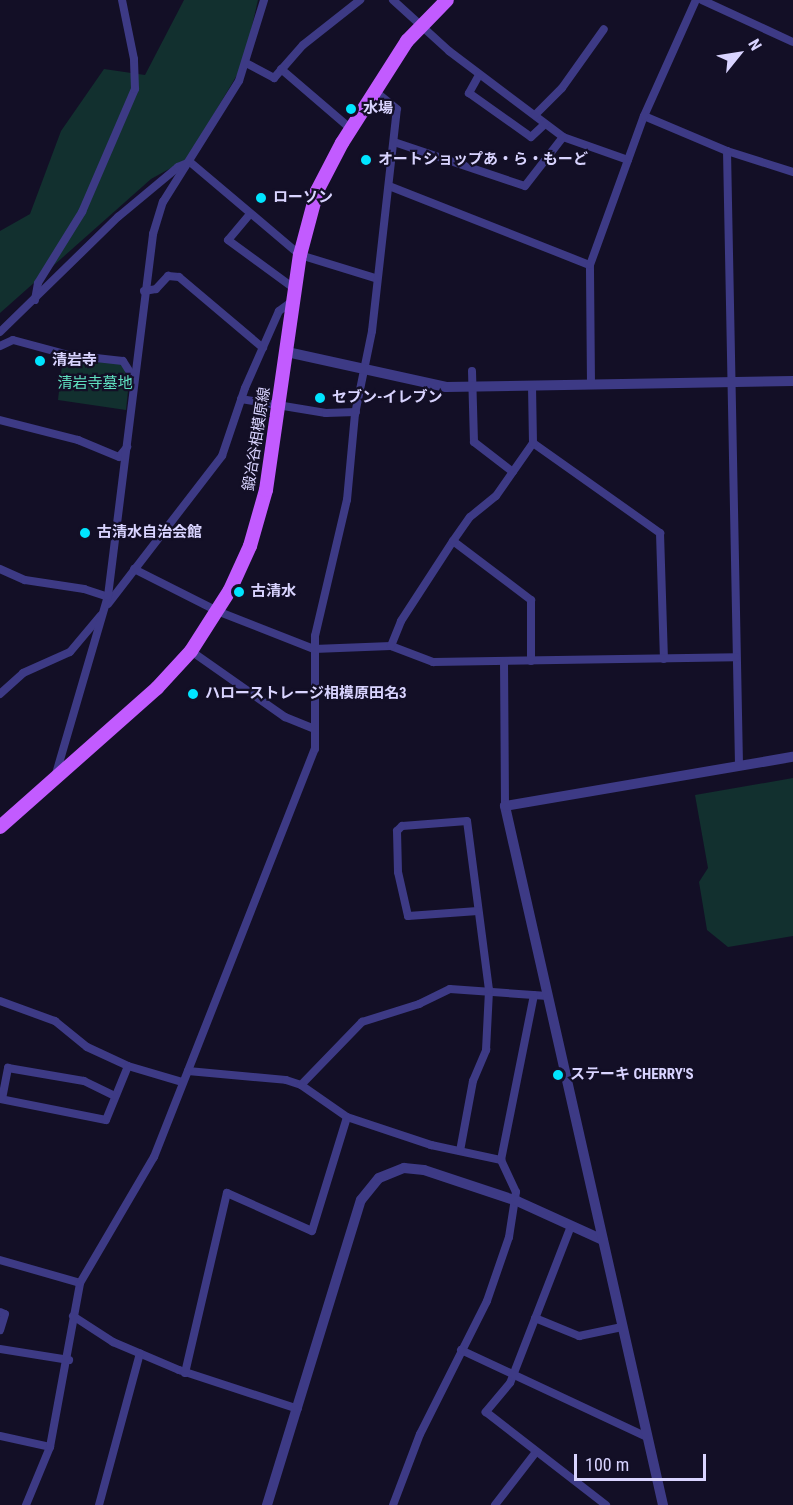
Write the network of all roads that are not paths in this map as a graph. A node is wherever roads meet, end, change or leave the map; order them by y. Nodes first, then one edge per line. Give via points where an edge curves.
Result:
1 (122, 0) edge
2 (264, 0) edge
3 (360, 0) edge
4 (393, 0) edge
5 (447, 0) edge
6 (696, 0) edge
7 (702, 0) edge
8 (420, 24) junction
9 (604, 28) dead end
10 (793, 42) edge
11 (246, 63) junction
12 (282, 69) junction
13 (479, 75) junction
14 (375, 91) junction
15 (535, 115) junction
16 (644, 116) junction
17 (545, 124) junction
18 (351, 129) junction
19 (563, 137) junction
20 (394, 142) junction
21 (727, 151) junction
22 (627, 160) junction
23 (190, 162) junction
24 (793, 172) edge
25 (389, 186) junction
26 (250, 214) junction
27 (300, 255) junction
28 (590, 265) junction
29 (375, 278) junction
30 (144, 291) junction
31 (294, 294) junction
32 (35, 300) junction
33 (0, 332) edge
34 (0, 346) edge
35 (263, 348) junction
36 (287, 352) junction
37 (364, 369) junction
38 (472, 371) dead end
39 (133, 377) junction
40 (793, 381) edge
41 (730, 382) junction
42 (591, 385) junction
43 (532, 386) junction
44 (473, 387) junction
45 (242, 399) junction
46 (280, 403) junction
47 (356, 412) junction
48 (0, 420) edge
49 (533, 443) junction
50 (128, 445) junction
51 (513, 472) junction
52 (453, 541) junction
53 (0, 569) edge
54 (134, 569) junction
55 (110, 597) junction
56 (104, 611) junction
57 (217, 611) junction
58 (391, 646) junction
59 (314, 649) junction
60 (191, 651) junction
61 (736, 657) junction
62 (663, 659) junction
63 (504, 661) junction
64 (531, 661) junction
65 (0, 694) edge
66 (315, 729) junction
67 (793, 757) edge
68 (739, 766) junction
69 (53, 783) junction
70 (506, 806) junction
71 (0, 828) edge
72 (478, 911) junction
73 (489, 990) junction
74 (534, 995) junction
75 (548, 996) junction
76 (0, 1001) edge
77 (128, 1066) junction
78 (188, 1071) junction
79 (182, 1082) junction
80 (302, 1085) junction
81 (115, 1096) junction
82 (1, 1099) edge
83 (347, 1117) junction
84 (460, 1151) junction
85 (501, 1160) junction
86 (517, 1201) junction
87 (571, 1226) junction
88 (603, 1240) junction
89 (0, 1260) edge
90 (80, 1282) junction
91 (0, 1312) edge
92 (73, 1316) junction
93 (535, 1318) junction
94 (622, 1327) junction
95 (0, 1330) edge
96 (0, 1349) edge
97 (461, 1350) junction
98 (140, 1353) junction
99 (69, 1360) junction
100 (185, 1373) junction
101 (513, 1375) junction
102 (298, 1409) junction
103 (0, 1436) edge
104 (647, 1437) junction
105 (50, 1447) junction
106 (536, 1452) junction
107 (26, 1505) edge
108 (99, 1505) edge
109 (267, 1505) edge
110 (393, 1505) edge
111 (495, 1505) edge
112 (606, 1505) edge
113 (663, 1505) edge

1 - 32 street via 134,60 135,89 82,212 38,283
2 - 11 street
3 - 12 street via 303,45
4 - 8 street
5 - 8 main road, 鍛冶谷相模原線
6 - 16 street
7 - 10 street
8 - 13 street
8 - 14 main road, 鍛冶谷相模原線
9 - 15 street via 562,88
11 - 12 street via 269,78
11 - 23 street
12 - 18 street
13 - 15 street
13 - 17 street via 469,93 531,137
14 - 18 main road, 鍛冶谷相模原線
14 - 20 street via 397,109
15 - 17 street
16 - 21 street
16 - 22 street
17 - 19 street
18 - 27 main road, 鍛冶谷相模原線 via 317,191
19 - 20 street via 525,186
19 - 22 street
20 - 25 street
21 - 24 street
21 - 41 street
22 - 28 street
23 - 26 street
23 - 30 street via 163,202 146,263
23 - 32 street via 178,167 118,217
25 - 28 street
25 - 29 street
26 - 27 street
26 - 31 street via 228,240
27 - 29 street
27 - 31 main road, 鍛冶谷相模原線
28 - 42 street
29 - 37 street via 372,331
30 - 35 street via 156,289 168,276 179,277
30 - 39 street
31 - 35 street via 279,311
31 - 36 main road, 鍛冶谷相模原線
32 - 33 street
34 - 39 street via 13,340 69,355 123,361
35 - 45 street
36 - 37 street
36 - 46 main road, 鍛冶谷相模原線
37 - 44 street via 446,387
37 - 47 street
38 - 44 street
39 - 50 street
40 - 41 street
41 - 42 street
41 - 61 street
42 - 43 street
43 - 44 street
43 - 49 street
44 - 51 street via 474,442
45 - 46 street
45 - 54 street via 216,467
46 - 47 street via 326,413
46 - 57 main road, 鍛冶谷相模原線 via 258,524
47 - 59 street via 347,500 320,604
48 - 50 street via 78,440 119,457
49 - 51 street
49 - 62 street via 660,533
50 - 55 street
51 - 52 street
52 - 58 street via 401,621
52 - 64 street via 531,600
53 - 55 street via 25,580
54 - 55 street
54 - 57 street
55 - 56 street
56 - 65 street via 70,652 23,673
56 - 69 street
57 - 59 street
57 - 60 main road, 鍛冶谷相模原線
58 - 59 street
58 - 63 street via 433,662
59 - 66 street
60 - 66 street via 285,717
60 - 69 main road, 鍛冶谷相模原線 via 157,688
61 - 62 street
61 - 68 street
62 - 64 street
63 - 64 street
63 - 70 street
66 - 78 street via 315,749
67 - 68 street
68 - 70 street
69 - 71 main road, 鍛冶谷相模原線
70 - 75 street
72 - 72 street via 467,821 402,826 397,831 398,872 408,916
72 - 73 street
73 - 74 street
73 - 80 street via 450,989 419,1004 362,1022
73 - 84 street via 486,1050 473,1081
74 - 75 street
74 - 85 street
75 - 88 street
76 - 77 street via 55,1021 87,1047
77 - 79 street
77 - 81 street
78 - 79 street
78 - 80 street via 286,1080
79 - 90 street via 143,1178
80 - 83 street
81 - 82 street via 108,1119 103,1121
81 - 82 street via 84,1081 8,1068
83 - 84 street
83 - 100 street via 312,1232 227,1193
84 - 85 street
85 - 86 street
86 - 87 street
86 - 97 street via 501,1265
86 - 102 street via 414,1169 391,1172 369,1187 361,1200
87 - 88 street
87 - 93 street
88 - 94 street
89 - 90 street
90 - 92 street
91 - 95 street via 6,1314
92 - 98 street
92 - 99 street
93 - 94 street via 579,1336
93 - 101 street
94 - 104 street
96 - 99 street
97 - 101 street
97 - 110 street via 406,1466
98 - 100 street
98 - 108 street
99 - 105 street
100 - 102 street
101 - 104 street
101 - 106 street via 486,1412
102 - 109 street
103 - 105 street
104 - 113 street
105 - 107 street
106 - 111 street
106 - 112 street

